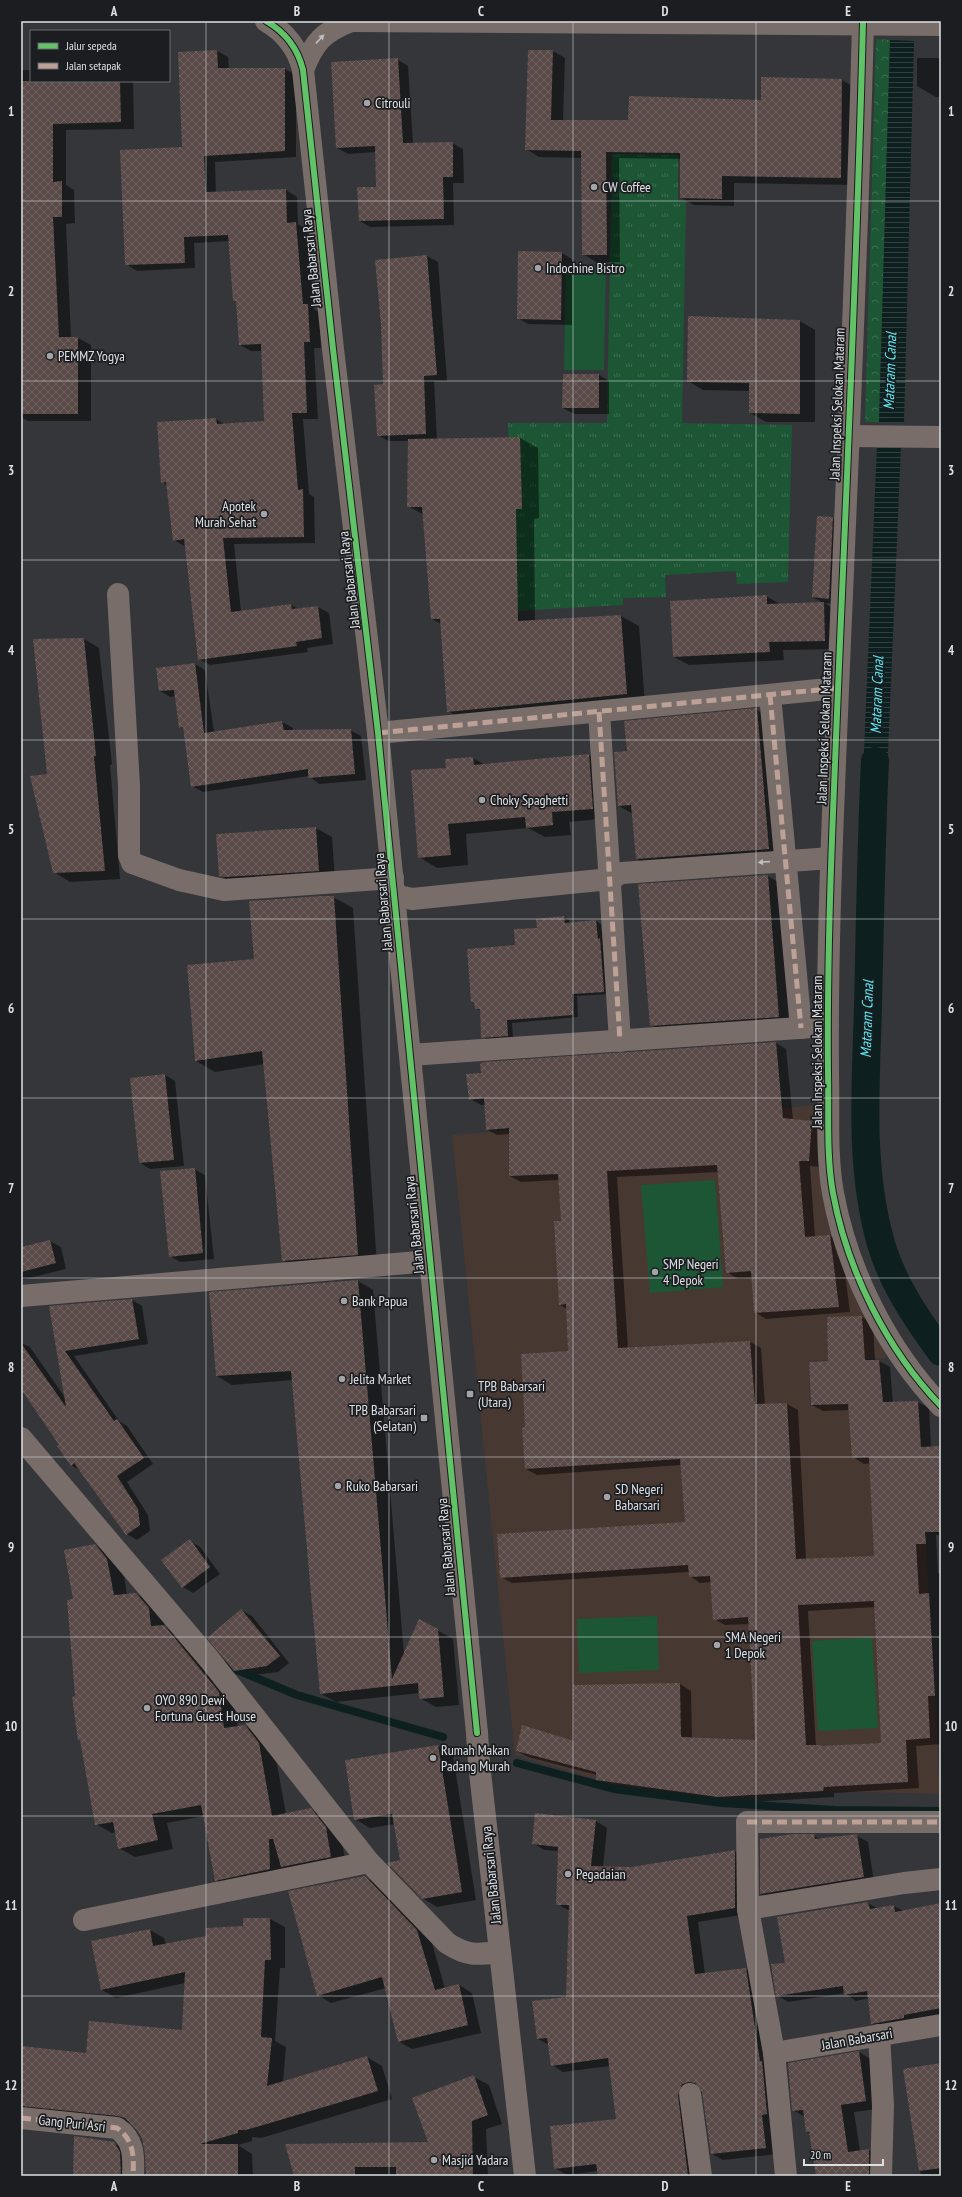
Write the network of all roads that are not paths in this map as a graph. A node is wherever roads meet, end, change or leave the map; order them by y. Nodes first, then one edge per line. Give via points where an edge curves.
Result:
1 (266, 21) edge
2 (350, 21) edge
3 (861, 24) edge
4 (934, 25) edge
5 (303, 70) junction
6 (848, 436) junction
7 (941, 437) edge
8 (118, 594) dead end
9 (838, 688) junction
10 (770, 695) junction
11 (599, 712) junction
12 (378, 733) junction
13 (831, 858) junction
14 (786, 860) junction
15 (614, 873) junction
16 (393, 886) junction
17 (828, 1026) junction
18 (801, 1028) junction
19 (620, 1040) junction
20 (410, 1055) junction
21 (430, 1261) junction
22 (21, 1296) edge
23 (941, 1406) edge
24 (21, 1438) edge
25 (477, 1733) joint
26 (479, 1763) joint
27 (941, 1822) edge
28 (369, 1862) junction
29 (941, 1879) edge
30 (748, 1909) junction
31 (84, 1920) dead end
32 (499, 1952) junction
33 (941, 2025) edge
34 (879, 2035) junction
35 (774, 2053) junction
36 (690, 2094) dead end
37 (21, 2118) edge
38 (133, 2176) edge
39 (525, 2176) edge
40 (701, 2176) edge
41 (786, 2176) edge
42 (881, 2176) edge

1 - 5 street via 287,38 300,59
2 - 3 main road
5 -> 2 street via 312,49 324,34
3 - 4 main road
3 - 6 street, Jalan Inspeksi Selokan Mataram
5 - 12 street, Jalan Babarsari Raya
6 - 7 street
6 - 9 street, Jalan Inspeksi Selokan Mataram
8 - 16 street via 129,786 129,855 132,863 179,880 224,890
9 - 10 street
9 - 13 street, Jalan Inspeksi Selokan Mataram
10 - 11 street
10 - 14 street
11 - 12 street
11 - 15 street
12 - 16 street, Jalan Babarsari Raya
13 - 14 street
13 - 17 street, Jalan Inspeksi Selokan Mataram
14 -> 15 street
14 - 18 street
15 - 16 street via 411,887
15 - 19 street
16 - 20 street, Jalan Babarsari Raya
17 - 18 street
17 - 23 street, Jalan Inspeksi Selokan Mataram via 829,1166 842,1227 875,1312 921,1384
18 - 19 street
19 - 20 street
20 - 21 street, Jalan Babarsari Raya
21 - 22 street
21 - 25 street, Jalan Babarsari Raya
24 - 28 street via 209,1659
25 - 26 main road, Jalan Babarsari Raya
26 - 32 street, Jalan Babarsari Raya
27 - 30 street via 746,1822
28 - 31 street
28 - 32 street via 447,1943 472,1955
29 - 30 street
30 - 35 street
32 - 39 street, Jalan Babarsari Raya
33 - 34 street, Jalan Babarsari
34 - 35 street, Jalan Babarsari
34 - 42 street via 883,2106
35 - 41 street
36 - 40 street
37 - 38 street, Gang Puri Asri via 117,2128 126,2134 133,2150

